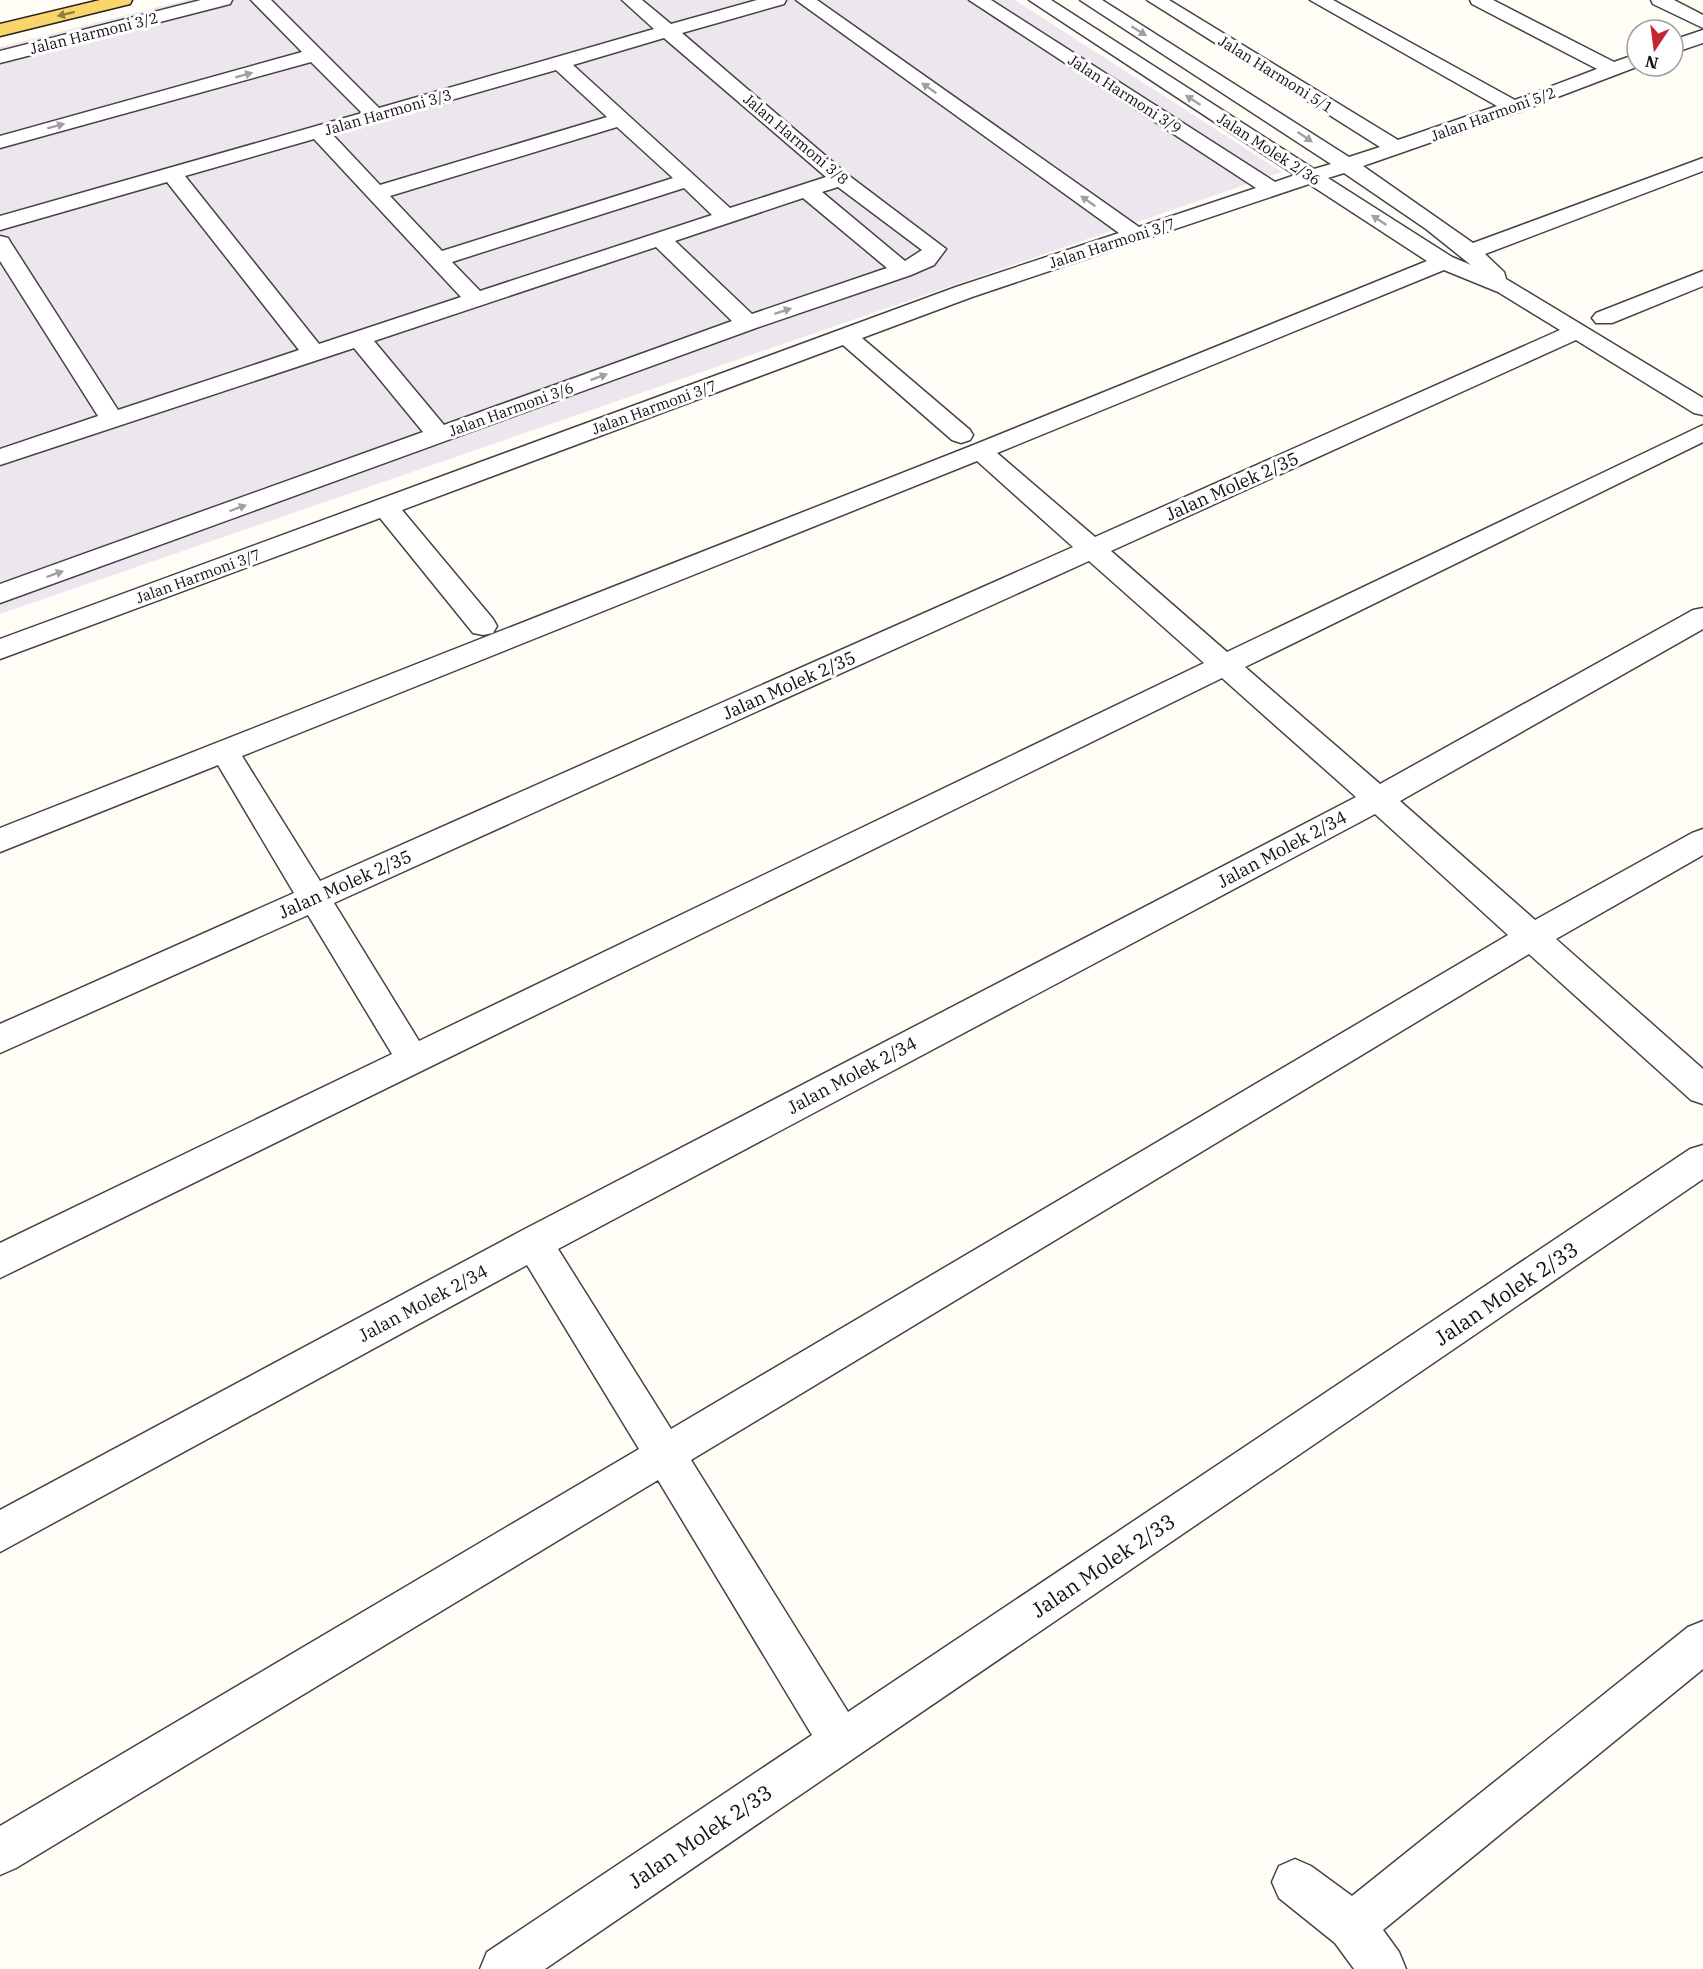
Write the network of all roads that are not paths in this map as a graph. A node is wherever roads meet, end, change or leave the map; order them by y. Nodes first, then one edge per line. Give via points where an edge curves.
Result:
1 (57, 0) edge
2 (123, 0) edge
3 (224, 0) edge
4 (260, 0) edge
5 (631, 0) edge
6 (777, 0) edge
7 (805, 0) edge
8 (978, 0) edge
9 (1038, 0) edge
10 (1089, 0) edge
11 (1156, 0) edge
12 (1319, 0) edge
13 (1479, 0) edge
14 (1660, 0) edge
15 (0, 13) edge
16 (1703, 22) edge
17 (0, 30) edge
18 (669, 31) junction
19 (1703, 36) edge
20 (1685, 43) edge
21 (314, 55) junction
22 (0, 57) edge
23 (559, 62) junction
24 (1625, 64) edge
25 (1612, 69) junction
26 (1514, 107) junction
27 (375, 115) junction
28 (622, 119) junction
29 (318, 132) junction
30 (0, 142) edge
31 (1396, 148) junction
32 (1699, 161) edge
33 (1347, 165) junction
34 (172, 174) junction
35 (1312, 177) junction
36 (841, 179) junction
37 (688, 180) junction
38 (805, 189) junction
39 (1272, 189) junction
40 (377, 193) junction
41 (726, 216) junction
42 (0, 223) edge
43 (1136, 235) junction
44 (659, 238) junction
45 (0, 243) edge
46 (1472, 251) junction
47 (1436, 257) junction
48 (438, 259) junction
49 (903, 270) junction
50 (1703, 278) edge
51 (1506, 287) junction
52 (476, 298) junction
53 (1604, 318) dead end
54 (748, 323) junction
55 (1577, 331) junction
56 (846, 336) junction
57 (358, 337) junction
58 (314, 353) junction
59 (1703, 408) edge
60 (112, 419) junction
61 (1703, 432) edge
62 (439, 435) junction
63 (970, 443) junction
64 (0, 457) edge
65 (385, 506) junction
66 (1093, 549) junction
67 (0, 594) edge
68 (1703, 617) edge
69 (483, 626) junction
70 (0, 649) edge
71 (1226, 666) junction
72 (224, 751) junction
73 (1378, 799) junction
74 (0, 819) edge
75 (0, 840) edge
76 (1703, 841) edge
77 (314, 898) junction
78 (1532, 936) junction
79 (0, 1039) edge
80 (413, 1060) junction
81 (1703, 1090) edge
82 (1703, 1160) edge
83 (534, 1243) junction
84 (0, 1261) edge
85 (664, 1453) junction
86 (0, 1532) edge
87 (1703, 1642) edge
88 (841, 1741) junction
89 (0, 1852) edge
90 (1295, 1882) dead end
91 (1352, 1926) junction
92 (504, 1969) edge
93 (1382, 1969) edge

1 - 15 main road
2 -> 17 main road
3 - 22 street, Jalan Harmoni 3/2
4 - 21 street
5 - 18 street, Jalan Harmoni 3/8
6 - 18 street, Jalan Harmoni 3/3
43 -> 7 street
8 - 39 street, Jalan Harmoni 3/9
35 -> 9 street, Jalan Molek 2/36
10 -> 33 street, Jalan Molek 2/36
11 - 31 street, Jalan Harmoni 5/1
12 - 26 street
13 - 25 street
14 - 16 street
18 - 23 street, Jalan Harmoni 3/3
18 - 36 street, Jalan Harmoni 3/8
19 - 20 street
21 - 27 street
30 -> 21 street
23 - 27 street, Jalan Harmoni 3/3
23 - 28 street
24 - 25 street, Jalan Harmoni 5/2
25 - 26 street, Jalan Harmoni 5/2
26 - 31 street, Jalan Harmoni 5/2
27 - 29 street, Jalan Harmoni 3/3
28 - 37 street
28 - 40 street
29 - 34 street, Jalan Harmoni 3/3
29 - 40 street
31 - 33 street, Jalan Harmoni 5/2
32 - 46 street
33 - 35 street, Jalan Harmoni 5/2
33 - 46 street, Jalan Molek 2/36
34 - 42 street, Jalan Harmoni 3/3
34 - 58 street
35 - 39 street, Jalan Harmoni 3/7
47 -> 35 street, Jalan Molek 2/36
36 - 38 street
36 - 49 street, Jalan Harmoni 3/8 via 934,249 926,260
37 - 41 street
37 - 48 street
38 - 41 street
38 - 49 street
39 - 43 street, Jalan Harmoni 3/7
40 - 48 street
41 - 44 street
43 - 56 street, Jalan Harmoni 3/7
44 - 52 street
44 - 54 street
45 - 60 street
46 - 51 street, Jalan Molek 2/36
47 - 51 street, Jalan Molek 2/36
47 - 63 street
48 - 52 street
54 -> 49 street, Jalan Harmoni 3/6
50 - 53 street
51 - 55 street, Jalan Molek 2/36
52 - 57 street
62 -> 54 street, Jalan Harmoni 3/6
55 - 59 street, Jalan Molek 2/36
55 - 66 street, Jalan Molek 2/35
56 - 63 street
56 - 65 street, Jalan Harmoni 3/7
57 - 58 street
57 - 62 street
58 - 60 street
60 - 64 street
61 - 71 street
67 -> 62 street, Jalan Harmoni 3/6
63 - 66 street
63 - 69 street
63 - 72 street
65 - 69 street
65 - 70 street, Jalan Harmoni 3/7
66 - 71 street
66 - 77 street, Jalan Molek 2/35
68 - 73 street, Jalan Molek 2/34
69 - 74 street
71 - 73 street
71 - 80 street
72 - 75 street
72 - 77 street
73 - 78 street
73 - 83 street, Jalan Molek 2/34
76 - 78 street
77 - 79 street, Jalan Molek 2/35
77 - 80 street
78 - 81 street
78 - 85 street
80 - 84 street
82 - 88 street, Jalan Molek 2/33
83 - 85 street
83 - 86 street, Jalan Molek 2/34
85 - 88 street
85 - 89 street
87 - 91 street
88 - 92 street, Jalan Molek 2/33
90 - 91 street
91 - 93 street

